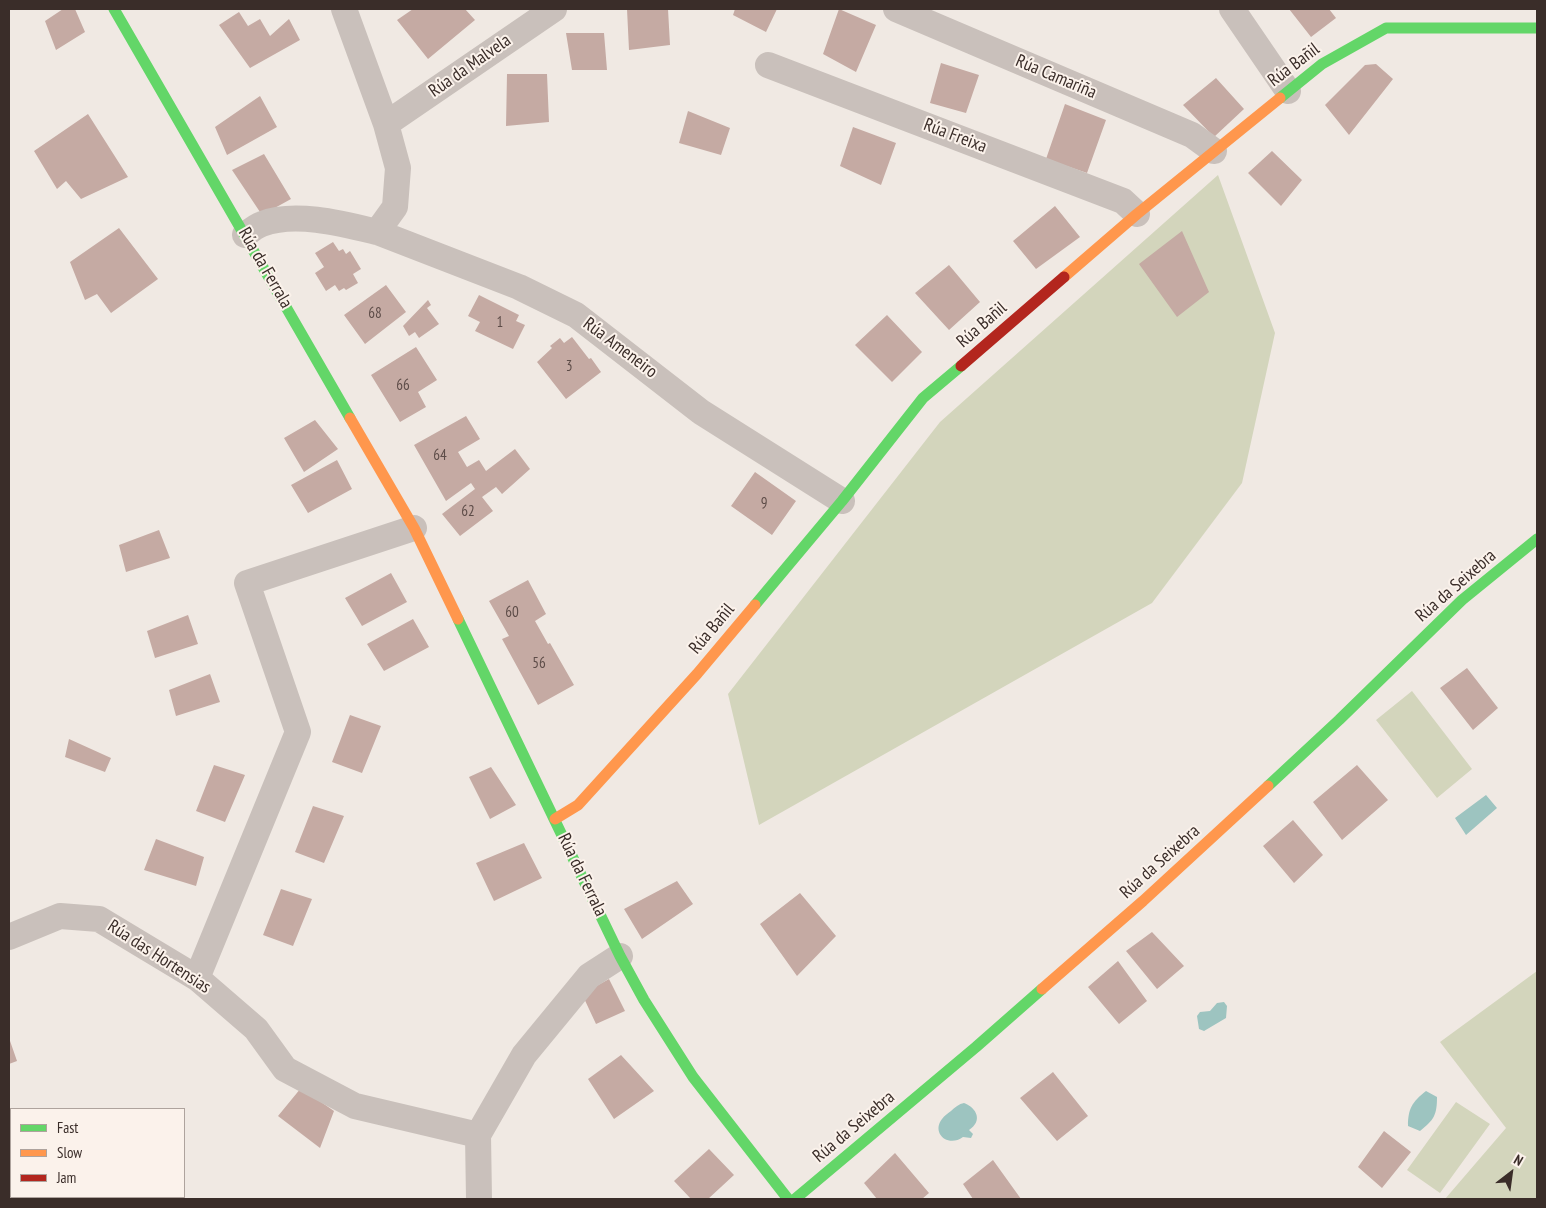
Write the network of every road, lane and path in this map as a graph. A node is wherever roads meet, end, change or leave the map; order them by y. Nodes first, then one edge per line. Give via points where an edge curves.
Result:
1 (114, 9) edge
2 (344, 9) edge
3 (554, 9) edge
4 (896, 9) edge
5 (1232, 9) edge
6 (1537, 28) edge
7 (768, 65) dead end
8 (1288, 91) junction
9 (386, 124) junction
10 (1214, 151) junction
11 (1137, 214) junction
12 (377, 232) junction
13 (245, 235) junction
14 (842, 501) junction
15 (414, 528) junction
16 (1537, 539) edge
17 (555, 819) junction
18 (9, 937) edge
19 (620, 956) junction
20 (197, 978) junction
21 (478, 1135) junction
22 (479, 1199) edge
23 (788, 1199) edge
24 (795, 1199) edge

1 - 13 street, Rúa da Ferrala
2 - 9 street
3 - 9 street, Rúa da Malvela
4 - 10 street, Rúa Camariña via 1192,135
5 - 8 street
6 - 8 street, Rúa Bañil via 1386,28 1322,64
7 - 11 street, Rúa Freixa via 1123,201
8 - 10 street, Rúa Bañil
9 - 12 street via 398,168 395,207
10 - 11 street, Rúa Bañil
11 - 14 street, Rúa Bañil via 923,398
12 - 13 street via 328,220 288,219 262,224
12 - 14 street, Rúa Ameneiro via 519,287 576,315 701,412
13 - 15 street, Rúa da Ferrala
14 - 17 street, Rúa Bañil via 697,674 578,805
15 - 17 street, Rúa da Ferrala
15 - 20 street via 248,583 298,732
16 - 24 street, Rúa da Seixebra via 1462,600 1339,720 1144,901
17 - 19 street, Rúa da Ferrala
18 - 20 street, Rúa das Hortensias via 60,916 100,919
19 - 21 street via 589,976 524,1055
19 - 23 street, Rúa da Ferrala via 693,1076
20 - 21 street, Rúa das Hortensias via 256,1029 285,1070 355,1106
21 - 22 street

